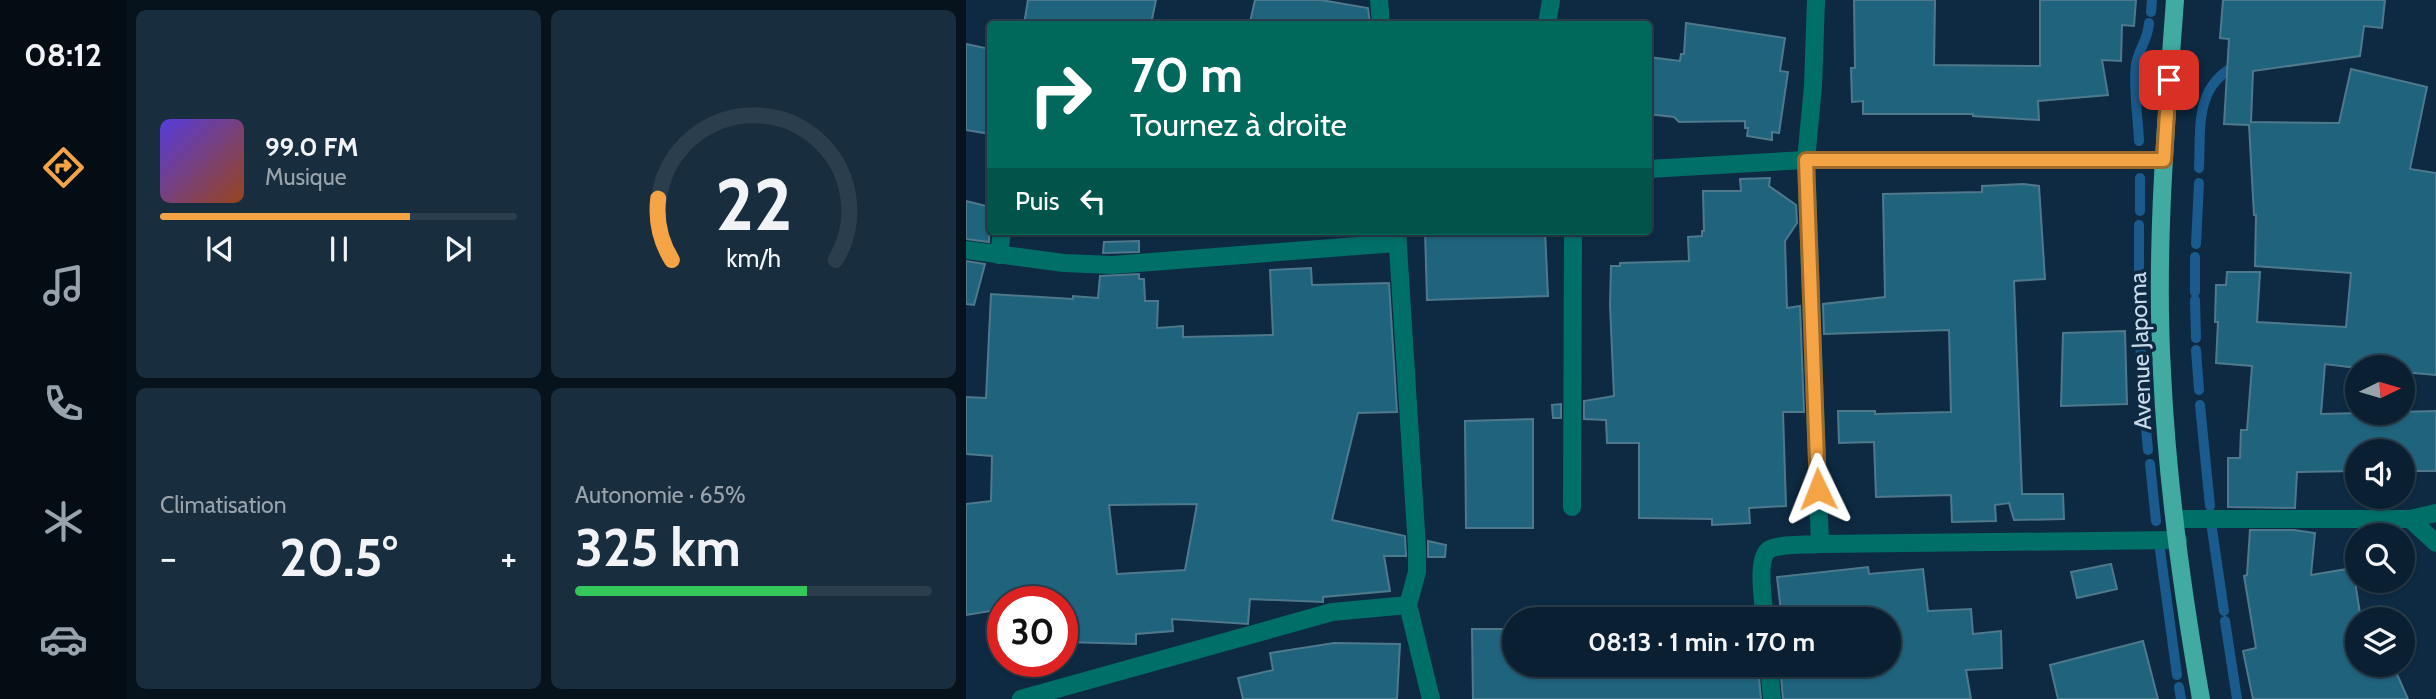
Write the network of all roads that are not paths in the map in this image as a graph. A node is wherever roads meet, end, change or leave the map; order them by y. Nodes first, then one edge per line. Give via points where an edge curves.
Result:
1 (1379, 0) edge
2 (1550, 0) edge
3 (1816, 0) edge
4 (2175, 0) edge
5 (1381, 21) edge
6 (1547, 21) edge
7 (1806, 160) junction
8 (2164, 160) junction
9 (1652, 169) edge
10 (1001, 235) edge
11 (1573, 235) edge
12 (1397, 237) edge
13 (966, 250) edge
14 (999, 254) junction
15 (1572, 507) dead end
16 (2436, 513) edge
17 (2175, 519) junction
18 (2410, 519) junction
19 (2178, 540) junction
20 (2436, 543) edge
21 (1820, 544) junction
22 (1408, 605) junction
23 (1764, 607) edge
24 (1770, 677) edge
25 (1051, 694) edge
26 (1021, 699) edge
27 (1431, 699) edge
28 (1772, 699) edge
29 (2201, 699) edge

1 - 5 street
2 - 6 street
3 - 7 street
4 - 8 main road, Avenue Japoma
7 - 8 street
7 - 9 street
7 - 21 street
8 - 17 main road, Avenue Japoma via 2162,372
10 - 14 street
11 - 15 street
12 - 14 street via 1112,265
12 - 22 street via 1418,572
13 - 14 street
16 - 18 street
17 - 18 street
17 - 19 main road, Avenue Japoma
18 - 20 street
19 - 21 street
19 - 29 main road, Avenue Japoma
21 - 23 street via 1771,548 1763,554
22 - 25 street via 1332,612
22 - 27 street
24 - 28 street
25 - 26 street

